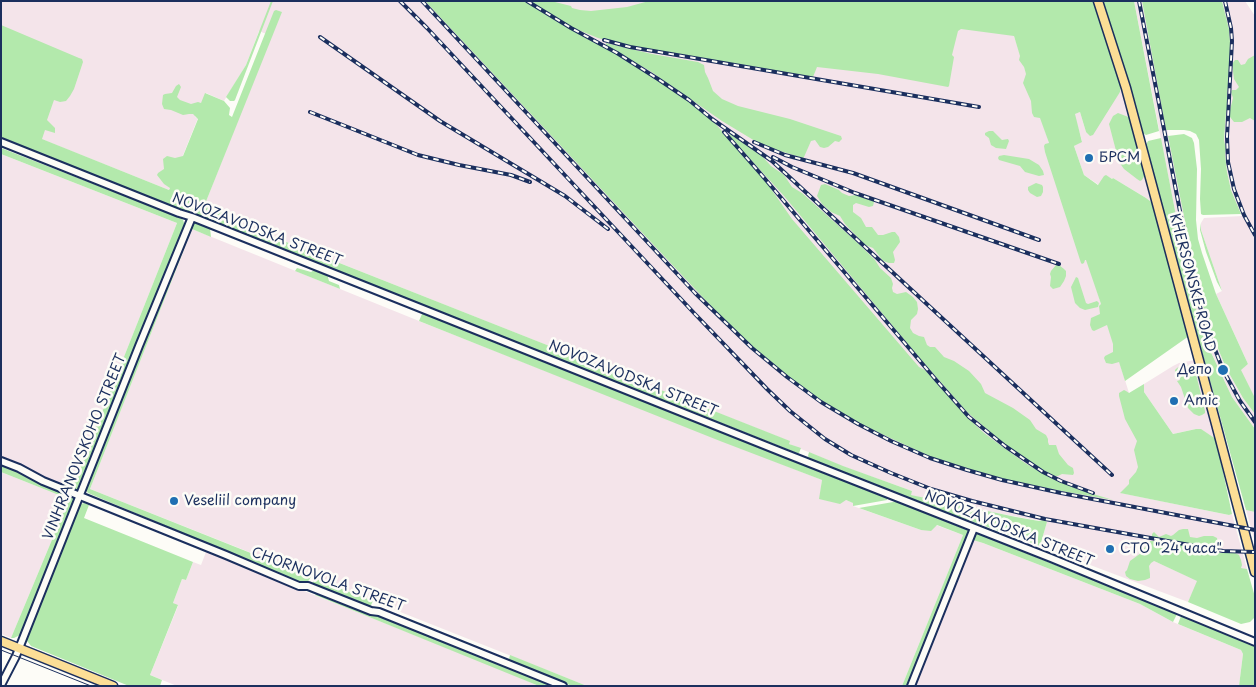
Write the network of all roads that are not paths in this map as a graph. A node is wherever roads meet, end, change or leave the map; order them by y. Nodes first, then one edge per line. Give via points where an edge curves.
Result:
1 (1098, 1) edge
2 (1, 142) edge
3 (192, 217) junction
4 (1, 461) edge
5 (80, 495) junction
6 (974, 528) junction
7 (1255, 572) edge
8 (1, 641) edge
9 (1255, 642) edge
10 (18, 648) junction
11 (1, 685) edge
12 (113, 686) edge
13 (563, 686) edge
14 (911, 686) edge

1 - 7 main road, KHERSONSKE ROAD via 1126,88
2 - 3 street, NOVOZAVODSKA STREET
3 - 5 street, VINHRANOVSKOHO STREET
3 - 6 street, NOVOZAVODSKA STREET
4 - 5 street, CHORNOVOLA STREET
5 - 10 street, VINHRANOVSKOHO STREET
5 - 13 street, CHORNOVOLA STREET via 299,586 308,586 379,612
6 - 9 street, NOVOZAVODSKA STREET
6 - 14 street
8 - 10 main road
10 - 11 street, VINHRANOVSKOHO STREET
10 - 12 main road

